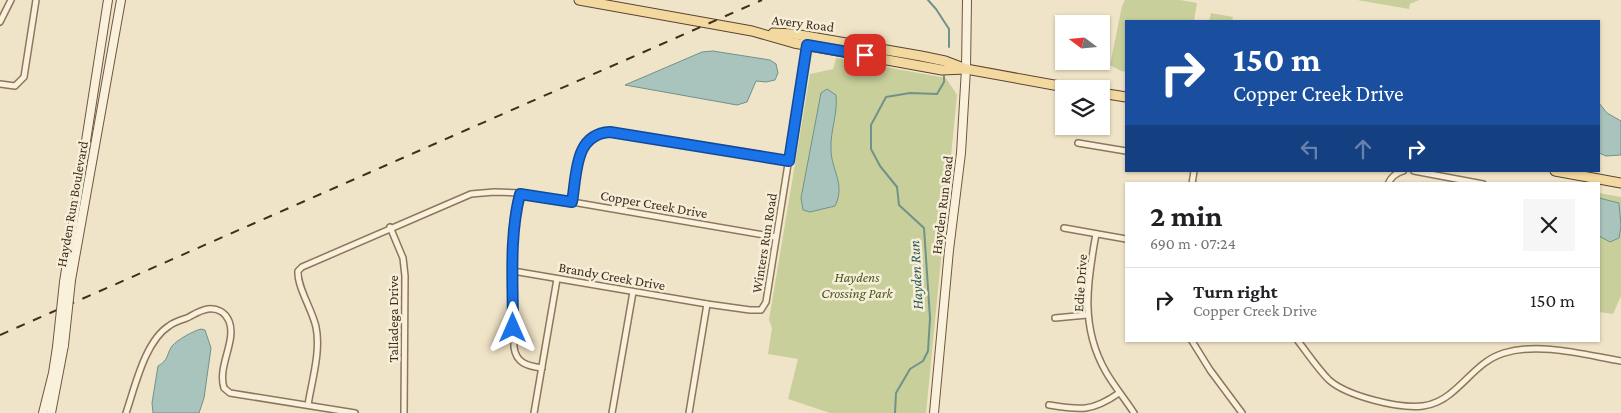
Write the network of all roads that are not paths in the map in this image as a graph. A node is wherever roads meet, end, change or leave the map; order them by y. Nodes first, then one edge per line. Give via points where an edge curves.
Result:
1 (11, 0) edge
2 (36, 0) edge
3 (108, 0) edge
4 (121, 0) edge
5 (583, 0) edge
6 (967, 0) edge
7 (0, 22) edge
8 (752, 31) junction
9 (807, 45) junction
10 (966, 69) junction
11 (0, 84) edge
12 (1055, 85) edge
13 (1110, 95) edge
14 (1125, 98) edge
15 (1078, 144) dead end
16 (1125, 151) edge
17 (789, 161) junction
18 (1398, 172) edge
19 (1419, 172) edge
20 (1560, 172) edge
21 (1389, 182) edge
22 (1472, 182) edge
23 (1621, 183) edge
24 (520, 194) junction
25 (572, 202) junction
26 (390, 227) junction
27 (1064, 228) dead end
28 (1096, 234) junction
29 (776, 237) junction
30 (1125, 239) edge
31 (513, 271) junction
32 (557, 279) junction
33 (68, 281) junction
34 (633, 292) junction
35 (707, 304) junction
36 (1087, 315) junction
37 (1055, 318) dead end
38 (1193, 342) edge
39 (1299, 342) edge
40 (61, 346) junction
41 (1621, 361) edge
42 (542, 368) junction
43 (1120, 393) junction
44 (308, 405) junction
45 (1049, 405) dead end
46 (43, 413) edge
47 (51, 413) edge
48 (126, 413) edge
49 (355, 413) edge
50 (404, 413) edge
51 (534, 413) edge
52 (612, 413) edge
53 (689, 413) edge
54 (934, 413) edge
55 (1134, 413) edge
56 (1242, 413) edge

1 - 7 street
2 - 11 street via 24,77 15,86
3 - 33 main road, Hayden Run Boulevard
4 - 33 main road, Hayden Run Boulevard
5 - 8 main road, Avery Road
6 - 10 main road, Hayden Run Road
8 - 9 main road, Avery Road
8 - 10 main road, Avery Road via 794,34 921,56
9 - 10 main road, Avery Road via 942,70
9 - 17 street, Winters Run Road
10 - 12 main road, Avery Road
10 - 54 main road, Hayden Run Road via 961,153
13 - 14 main road
15 - 16 street
17 - 25 street via 602,132 588,139 581,152
17 - 29 street, Winters Run Road
18 - 21 street
19 - 22 street
20 - 23 main road
24 - 25 street, Copper Creek Drive
24 - 26 street, Copper Creek Drive via 471,194
24 - 31 street via 513,230
25 - 29 street, Copper Creek Drive
26 - 44 street, Copper Creek Drive via 298,271 297,277 312,313 318,347
26 - 50 street, Talladega Drive via 403,258 405,276
27 - 28 street
28 - 30 street
28 - 36 street, Edie Drive
29 - 35 street, Winters Run Road via 766,302 760,310
31 - 32 street, Brandy Creek Drive
31 - 42 street via 515,354 524,364
32 - 34 street, Brandy Creek Drive
32 - 42 street
33 - 40 main road, Hayden Run Boulevard, bridge
34 - 35 street, Brandy Creek Drive
34 - 52 street
35 - 53 street
36 - 37 street
36 - 43 street, Edie Drive via 1098,356
38 - 56 street
39 - 41 street via 1329,380 1350,393 1414,407 1451,394 1477,368 1502,353 1542,348
40 - 46 main road, Hayden Run Boulevard
40 - 47 main road, Hayden Run Boulevard via 58,385
42 - 51 street
43 - 45 street via 1092,408
43 - 55 street, Edie Drive
44 - 48 street via 230,393 224,388 222,373 230,335 229,322 224,313 205,309 169,326 156,338
44 - 49 street

